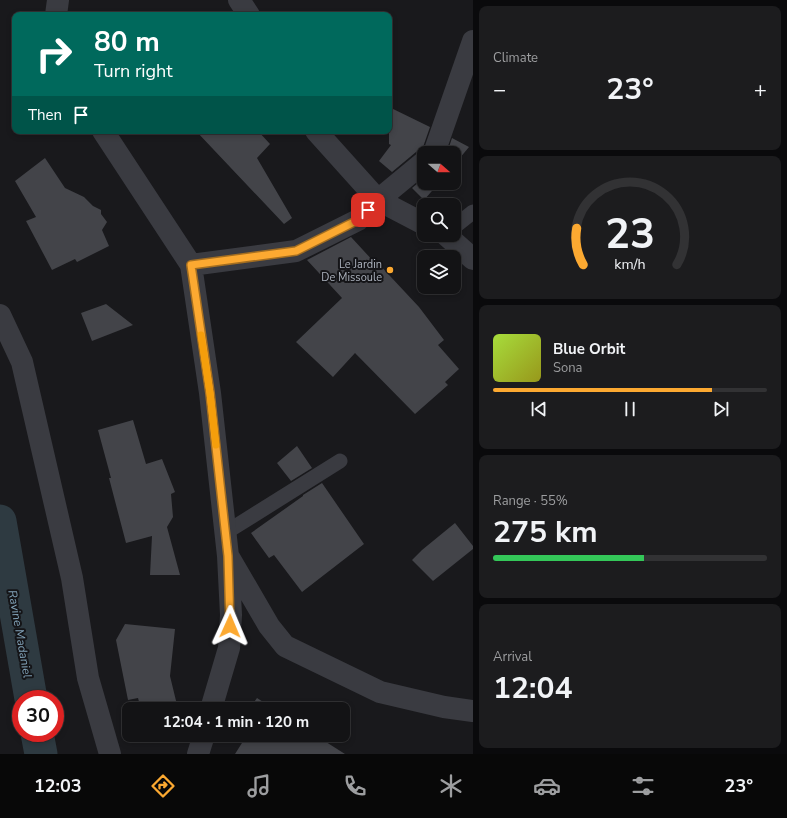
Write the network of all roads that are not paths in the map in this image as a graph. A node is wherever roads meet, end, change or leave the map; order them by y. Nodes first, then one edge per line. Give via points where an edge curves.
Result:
1 (58, 0) edge
2 (239, 0) edge
3 (56, 12) edge
4 (247, 12) edge
5 (473, 41) edge
6 (105, 134) edge
7 (319, 134) edge
8 (436, 146) edge
9 (417, 168) edge
10 (378, 200) junction
11 (473, 212) edge
12 (417, 220) edge
13 (461, 221) edge
14 (454, 242) edge
15 (473, 259) edge
16 (191, 265) junction
17 (0, 315) edge
18 (340, 461) dead end
19 (225, 533) junction
20 (228, 556) junction
21 (213, 702) edge
22 (473, 711) edge
23 (202, 742) edge
24 (110, 754) edge
25 (198, 754) edge

1 - 3 street
2 - 4 street
5 - 8 street
6 - 16 street
7 - 10 street
9 - 10 street
10 - 12 street
10 - 16 street via 358,220 296,251
11 - 13 lane
14 - 15 street
16 - 19 street via 210,393
17 - 24 street via 22,362 72,578 88,678
18 - 19 lane
19 - 20 street
20 - 21 street via 231,615 229,648
20 - 22 street via 269,626 285,646 380,692
23 - 25 street

